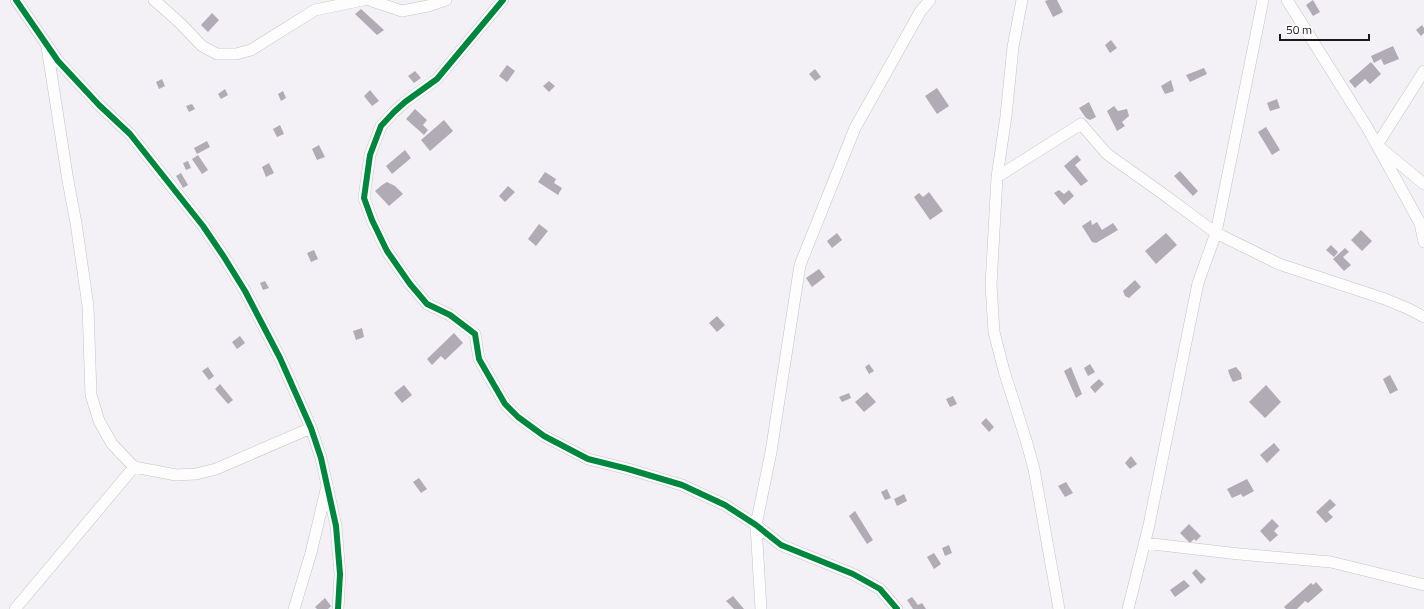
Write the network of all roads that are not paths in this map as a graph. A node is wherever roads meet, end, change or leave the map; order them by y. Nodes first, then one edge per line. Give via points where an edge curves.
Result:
1 (16, 0) edge
2 (154, 0) edge
3 (363, 0) edge
4 (369, 0) edge
5 (446, 0) edge
6 (503, 0) edge
7 (930, 0) edge
8 (1022, 0) edge
9 (1263, 0) edge
10 (1286, 0) edge
11 (47, 44) junction
12 (1424, 71) edge
13 (1377, 145) junction
14 (997, 177) junction
15 (1424, 184) edge
16 (1216, 233) junction
17 (1424, 242) edge
18 (1424, 317) edge
19 (311, 428) junction
20 (134, 467) junction
21 (327, 486) junction
22 (756, 525) junction
23 (1144, 543) junction
24 (1424, 585) edge
25 (15, 609) edge
26 (294, 609) edge
27 (338, 609) edge
28 (761, 609) edge
29 (897, 609) edge
30 (1059, 609) edge
31 (1128, 609) edge

1 - 11 street
2 - 3 street via 202,46 217,54 236,54 251,50 315,10
4 - 5 street via 402,11
6 - 22 street via 437,79 394,112 381,126 370,155 364,198 387,252 427,304 450,315 475,334 479,359 505,404 518,418 544,436 588,459 682,485 725,504
7 - 22 street via 920,12 855,128 800,265 771,452
8 - 14 street via 1013,47
9 - 16 street
10 - 13 street
11 - 19 street via 58,60 99,105 130,134 224,256 280,358
11 - 20 street via 88,306 90,395 99,422 112,444
12 - 13 street
13 - 15 street
13 - 17 street via 1420,223
14 - 16 street via 1081,124 1106,154
14 - 30 street via 991,285 994,332 1034,469
16 - 18 street via 1279,264 1385,299
16 - 23 street via 1198,283
19 - 20 street via 216,469 196,474 176,476
19 - 21 street
20 - 25 street
21 - 26 street
21 - 27 street via 336,526 340,574
22 - 28 street
22 - 29 street via 781,545 853,574 880,589
23 - 24 street via 1330,562
23 - 31 street

